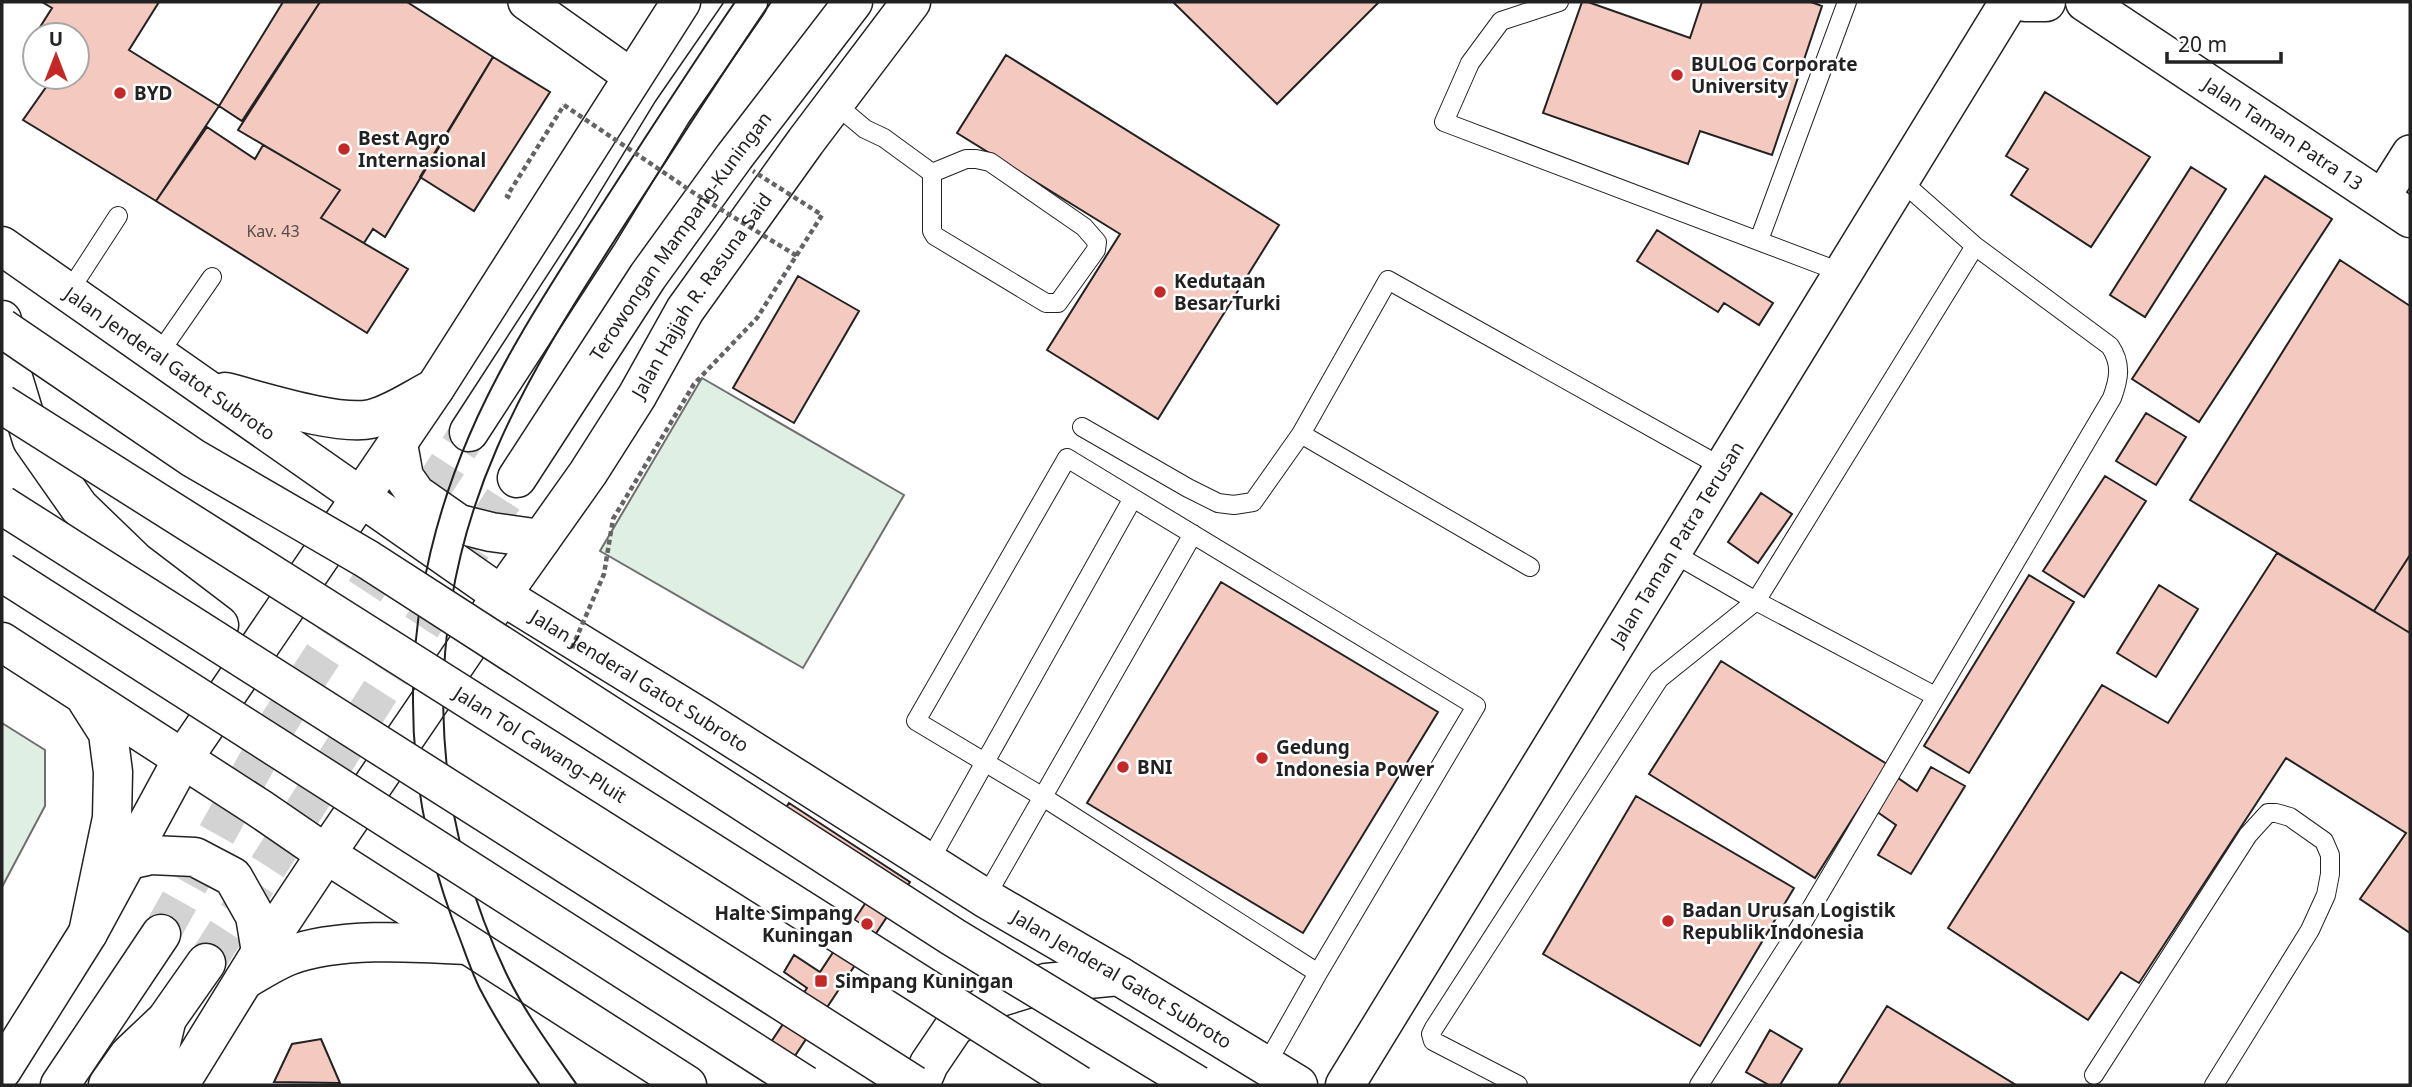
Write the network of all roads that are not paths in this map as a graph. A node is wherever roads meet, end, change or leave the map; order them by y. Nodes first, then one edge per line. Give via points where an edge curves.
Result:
1 (526, 2) edge
2 (681, 2) edge
3 (748, 2) edge
4 (853, 2) edge
5 (911, 2) edge
6 (1559, 2) edge
7 (1847, 2) edge
8 (2009, 2) edge
9 (2025, 2) edge
10 (2046, 2) edge
11 (2085, 2) edge
12 (632, 77) junction
13 (837, 99) junction
14 (2410, 153) edge
15 (932, 173) junction
16 (1899, 179) junction
17 (2396, 209) edge
18 (118, 216) dead end
19 (1759, 240) junction
20 (2, 246) edge
21 (1976, 246) junction
22 (1843, 272) junction
23 (212, 277) dead end
24 (68, 293) junction
25 (2, 320) edge
26 (2, 328) edge
27 (158, 355) junction
28 (203, 386) junction
29 (435, 388) junction
30 (2, 404) edge
31 (1082, 427) dead end
32 (469, 432) tunnel mouth
33 (1301, 434) junction
34 (398, 444) junction
35 (1722, 467) junction
36 (517, 478) tunnel mouth
37 (362, 497) junction
38 (1133, 498) junction
39 (2, 505) edge
40 (1193, 534) junction
41 (541, 539) junction
42 (1671, 552) junction
43 (1530, 567) dead end
44 (2, 572) edge
45 (502, 595) junction
46 (1756, 601) junction
47 (2, 642) edge
48 (255, 653) junction
49 (1935, 696) junction
50 (85, 697) junction
51 (182, 760) junction
52 (984, 762) junction
53 (1043, 797) junction
54 (326, 854) junction
55 (129, 860) junction
56 (929, 862) junction
57 (985, 898) junction
58 (88, 933) junction
59 (161, 934) tunnel mouth
60 (469, 945) junction
61 (206, 963) tunnel mouth
62 (253, 966) junction
63 (1318, 973) junction
64 (1119, 976) junction
65 (166, 1020) junction
66 (1266, 1065) junction
67 (2, 1070) edge
68 (2094, 1075) dead end
69 (60, 1085) edge
70 (108, 1085) edge
71 (141, 1085) edge
72 (179, 1085) edge
73 (687, 1085) edge
74 (805, 1085) edge
75 (914, 1085) edge
76 (920, 1085) edge
77 (1079, 1085) edge
78 (1197, 1085) edge
79 (1298, 1085) edge
80 (1345, 1085) edge
81 (1518, 1085) edge
82 (1699, 1085) edge
83 (2214, 1085) edge

1 - 12 street
2 - 12 main road
3 - 32 main road via 671,112
4 - 36 main road, Terowongan Mampang-Kuningan via 648,276
5 - 13 main road, Jalan Hajjah R. Rasuna Said
6 - 19 lane via 1501,21 1470,63 1444,122
7 - 19 lane
8 - 16 main road, Jalan Taman Patra Terusan
9 - 10 main road
11 - 17 main road, Jalan Taman Patra 13
12 - 29 main road
13 - 15 lane via 873,121 884,138
13 - 41 main road, Jalan Hajjah R. Rasuna Said via 685,310 637,396
14 - 17 street
15 - 15 lane via 935,236 1046,303 1058,303 1096,250 1097,242 1084,227 990,162 966,159
16 - 21 lane
16 - 22 main road, Jalan Taman Patra Terusan
18 - 24 lane
19 - 22 lane
20 - 24 main road, Jalan Jenderal Gatot Subroto
21 - 46 lane
21 - 49 lane via 2110,346 2117,356 2119,381
22 - 35 main road, Jalan Taman Patra Terusan
23 - 27 lane
24 - 27 main road, Jalan Jenderal Gatot Subroto
25 - 48 main road via 8,361 32,440 79,507 135,561
26 - 78 main road, bridge via 193,458 367,559 953,937
27 - 28 main road, Jalan Jenderal Gatot Subroto
28 - 29 main road via 355,420 387,413
28 - 37 main road, Jalan Jenderal Gatot Subroto
29 - 34 main road
30 - 77 main road, Jalan Tol Cawang–Pluit, bridge
31 - 33 lane via 1188,488 1218,503 1234,505 1253,502
33 - 35 lane via 1388,280
33 - 43 lane
34 - 37 main road
34 - 41 main road via 404,477 416,494 459,524
35 - 42 main road, Jalan Taman Patra Terusan
37 - 45 main road, Jalan Jenderal Gatot Subroto
37 - 48 main road
38 - 40 lane
38 - 52 lane
38 - 52 lane via 1067,458 916,721
39 - 75 main road, bridge
40 - 53 lane
40 - 63 lane via 1476,706
41 - 45 main road, Jalan Hajjah R. Rasuna Said
42 - 46 lane
42 - 80 main road, Jalan Taman Patra Terusan
44 - 74 main road, bridge
45 - 54 main road, Jalan Hajjah R. Rasuna Said
45 - 56 main road, Jalan Jenderal Gatot Subroto
46 - 49 lane
46 - 81 lane via 1659,679 1431,1034 1433,1041
47 - 50 main road
48 - 51 main road
49 - 82 lane via 1803,922
50 - 51 main road
50 - 58 main road via 108,733 113,772 112,818
51 - 54 main road
51 - 55 main road
52 - 53 lane
52 - 56 lane
53 - 57 lane
53 - 63 lane
54 - 60 main road
54 - 62 main road, Jalan Hajjah R. Rasuna Said
55 - 58 main road
55 - 62 main road via 151,855 195,857 233,877 255,916
56 - 57 main road, Jalan Jenderal Gatot Subroto
57 - 64 main road, Jalan Jenderal Gatot Subroto
58 - 67 main road
59 - 69 main road
60 - 62 main road via 331,946
60 - 73 main road
61 - 65 main road
62 - 72 main road, Jalan Hajjah R. Rasuna Said
63 - 66 lane
64 - 66 main road, Jalan Jenderal Gatot Subroto
64 - 76 main road via 1046,983 997,998 954,1027
65 - 70 main road via 129,1055
65 - 71 main road via 156,1064
66 - 79 main road, Jalan Jenderal Gatot Subroto
68 - 83 lane via 2248,835 2262,817 2276,813 2290,817 2324,841 2330,874 2326,895 2310,930

